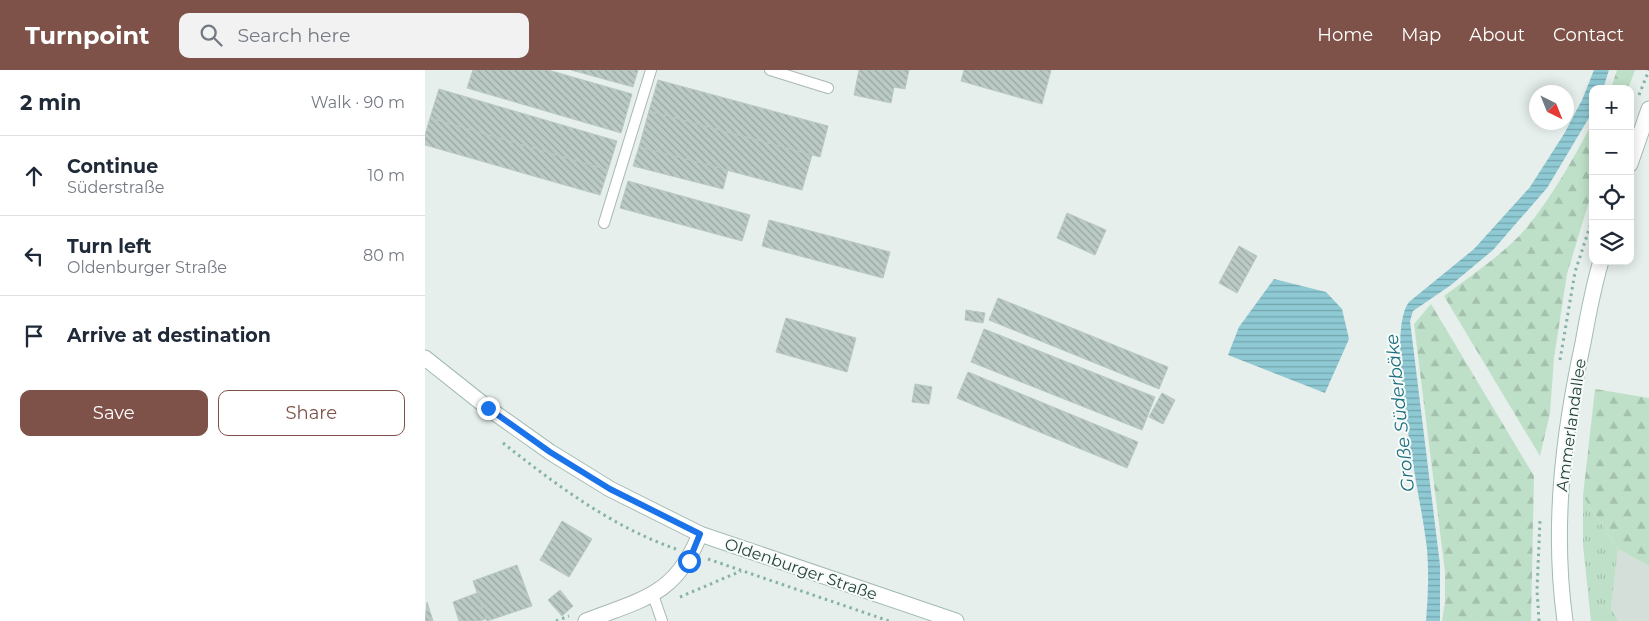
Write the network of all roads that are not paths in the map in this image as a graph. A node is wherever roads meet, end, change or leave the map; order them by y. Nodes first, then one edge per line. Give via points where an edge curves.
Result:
1 (651, 70) edge
2 (770, 70) edge
3 (828, 88) dead end
4 (1649, 109) edge
5 (1634, 152) edge
6 (604, 223) dead end
7 (1600, 265) edge
8 (425, 358) edge
9 (700, 534) junction
10 (653, 595) junction
11 (586, 621) edge
12 (662, 621) edge
13 (956, 621) edge
14 (1565, 621) edge

1 - 6 lane
2 - 3 lane
4 - 5 main road
7 - 14 main road, Ammerlandallee via 1571,399 1562,466 1560,553
8 - 9 main road, Oldenburger Straße via 550,452 610,489
9 - 10 main road via 689,561
9 - 13 main road, Oldenburger Straße
10 - 11 main road
10 - 12 lane

